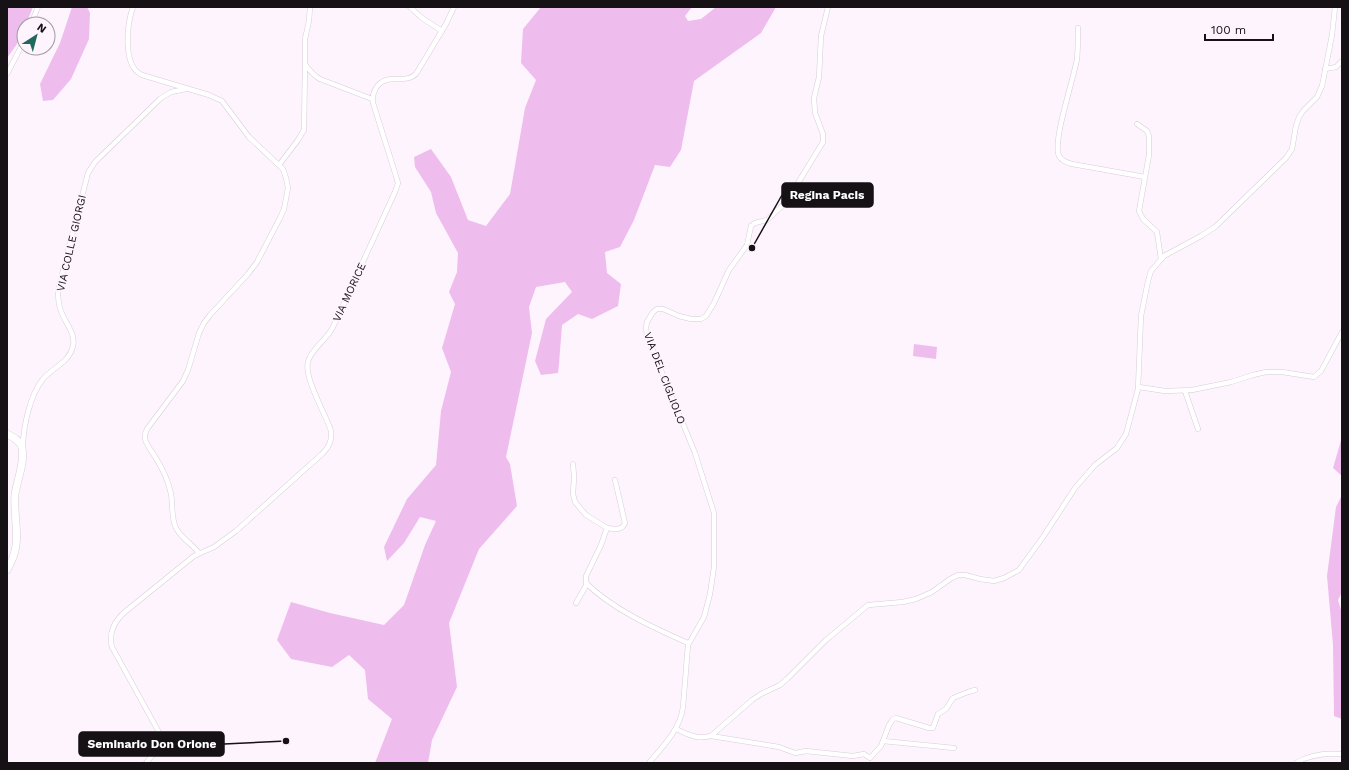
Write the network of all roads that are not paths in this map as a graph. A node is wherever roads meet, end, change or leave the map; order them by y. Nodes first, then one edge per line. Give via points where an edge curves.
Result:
1 (133, 7) edge
2 (310, 7) edge
3 (410, 7) edge
4 (454, 7) edge
5 (828, 7) edge
6 (1335, 7) edge
7 (1078, 28) dead end
8 (442, 31) junction
9 (16, 56) edge
10 (1342, 61) edge
11 (305, 64) junction
12 (1325, 69) junction
13 (7, 74) edge
14 (187, 89) junction
15 (372, 99) junction
16 (1137, 124) dead end
17 (279, 165) junction
18 (1145, 177) junction
19 (1161, 259) junction
20 (1342, 332) edge
21 (1139, 387) junction
22 (1185, 391) junction
23 (1198, 429) dead end
24 (7, 434) edge
25 (22, 451) junction
26 (573, 464) dead end
27 (615, 480) dead end
28 (607, 528) junction
29 (199, 553) junction
30 (7, 570) edge
31 (587, 584) junction
32 (576, 603) dead end
33 (688, 643) junction
34 (976, 690) dead end
35 (676, 729) junction
36 (710, 736) junction
37 (883, 741) junction
38 (954, 748) dead end
39 (1342, 754) edge
40 (146, 763) edge
41 (649, 763) edge
42 (1296, 763) edge

1 - 14 street via 127,38 134,70
2 - 11 street via 305,37
3 - 8 street
4 - 8 street
5 - 33 street, VIA DEL CIGLIOLO via 821,36 819,77 814,98 816,117 823,134 822,144 782,207 767,220 751,226 746,245 729,270 706,316 691,319 659,308 653,312 646,326 647,336 697,459 714,512 714,562 710,594 703,620
6 - 12 street
7 - 18 street via 1077,60 1059,136 1059,156 1063,161 1072,164
8 - 15 street via 415,76 382,82 375,89
9 - 13 street
10 - 12 street via 1335,68
11 - 15 street via 312,74 320,79
11 - 17 street via 305,127 300,138
12 - 19 street via 1320,91 1299,117 1292,147 1287,156 1214,227
14 - 17 street via 223,103 250,137
14 - 25 street, VIA COLLE GIORGI via 171,92 161,98 88,173 58,290 59,307 72,335 73,346 68,357 45,377 36,390 24,427
15 - 29 street, VIA MORICE via 398,183 333,327 307,362 308,375 331,431 331,442 322,454 236,531 214,547
16 - 18 street via 1146,130 1149,136
17 - 29 street via 288,188 280,218 253,268 204,323 185,378 145,434 145,440 169,486 175,526
18 - 19 street via 1139,211 1143,219 1157,232
19 - 21 street via 1149,275 1142,308
20 - 22 street via 1316,376 1264,372 1223,384
21 - 22 street
21 - 36 street via 1121,442 1077,485 1019,570 994,581 958,576 916,599 868,605 826,640 785,682 752,700
22 - 23 street
24 - 25 main road via 18,441
25 - 30 main road via 15,494 17,542
26 - 28 street via 575,502 586,515
27 - 28 street via 625,522 619,529
28 - 31 street via 586,576
29 - 40 street, VIA MORICE via 126,611 117,620 112,633 111,643 114,650 161,736 159,746
31 - 32 street
31 - 33 street via 625,611
33 - 35 street, VIA DEL CIGLIOLO via 681,717
34 - 37 street via 953,698 946,709 938,714 933,728 893,719
35 - 36 street via 699,737
35 - 41 street, VIA DEL CIGLIOLO
36 - 37 street via 779,747 795,753 806,751 854,756 864,754 869,758 878,751
37 - 38 street
39 - 42 street via 1316,755

